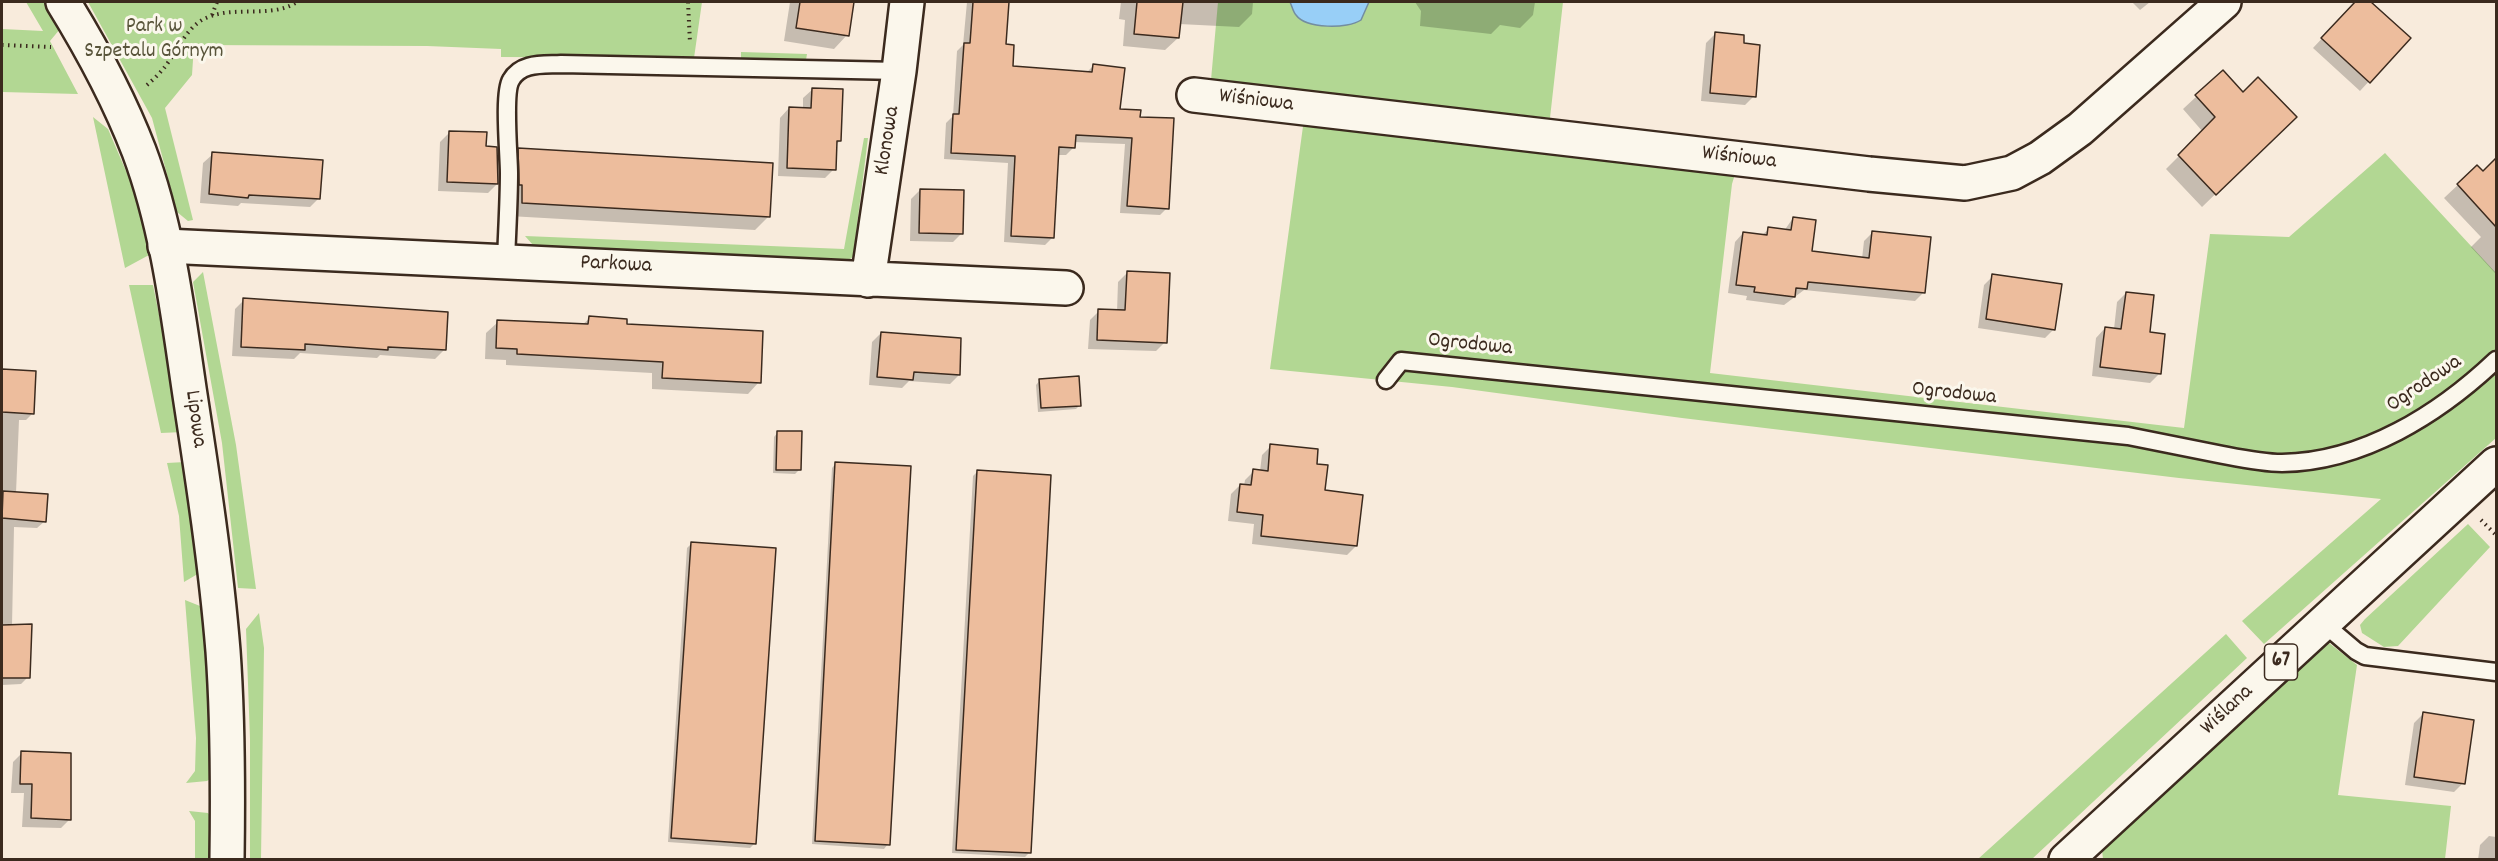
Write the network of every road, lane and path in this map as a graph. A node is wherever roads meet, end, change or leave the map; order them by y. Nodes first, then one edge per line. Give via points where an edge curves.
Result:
1 (63, 2) edge
2 (216, 2) edge
3 (297, 2) edge
4 (688, 2) edge
5 (907, 2) edge
6 (2224, 2) edge
7 (211, 16) junction
8 (2, 45) edge
9 (91, 49) junction
10 (687, 67) junction
11 (899, 71) junction
12 (1194, 95) dead end
13 (118, 103) junction
14 (165, 246) junction
15 (506, 261) junction
16 (868, 280) junction
17 (1066, 288) dead end
18 (2496, 360) edge
19 (1386, 380) dead end
20 (2496, 464) edge
21 (2324, 623) junction
22 (2496, 672) edge
23 (227, 860) edge
24 (2066, 860) edge

1 - 9 street, Lipowa
2 - 7 path
3 - 7 path via 289,7 227,11
4 - 10 path
5 - 11 street, Klonowa
6 - 12 street, Wiśniowa via 2080,129 2040,159 2012,173 1965,183
7 - 13 path via 195,25 145,87
8 - 9 path
9 - 13 street, Lipowa
10 - 11 lane
10 - 15 lane via 561,64 528,66 519,71 510,82 507,118
11 - 16 street, Klonowa
13 - 14 street, Lipowa via 152,189
14 - 15 street, Parkowa
14 - 23 street, Lipowa via 216,580 226,722
15 - 16 street, Parkowa
16 - 17 street, Parkowa
18 - 19 lane, Ogrodowa via 2435,410 2367,446 2282,463 2128,436 1401,361
20 - 21 street, Wiślana / 67
21 - 22 lane via 2365,656
21 - 24 street, Wiślana / 67

